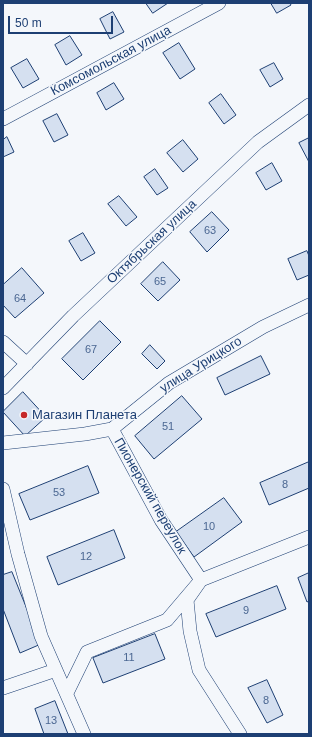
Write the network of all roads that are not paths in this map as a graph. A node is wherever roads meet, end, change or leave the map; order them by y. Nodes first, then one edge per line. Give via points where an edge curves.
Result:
1 (219, 3) edge
2 (309, 105) edge
3 (3, 119) edge
4 (309, 305) edge
5 (3, 342) edge
6 (27, 364) junction
7 (3, 388) edge
8 (112, 429) junction
9 (3, 443) edge
10 (3, 489) edge
11 (309, 537) edge
12 (201, 580) junction
13 (56, 670) junction
14 (3, 688) edge
15 (67, 693) junction
16 (84, 734) edge
17 (240, 734) edge

1 - 3 street, Комсомольская улица
2 - 6 street, Октябрьская улица via 258,142 73,316
4 - 8 street, улица Урицкого via 263,328 169,383
5 - 6 street
6 - 7 street, Октябрьская улица
8 - 9 street, улица Урицкого
8 - 12 street, Пионерский переулок via 161,520
10 - 13 street via 41,636
11 - 12 street
12 - 15 street via 167,620 87,652
12 - 17 street via 187,600 190,631 199,670
13 - 14 street
13 - 15 street
15 - 16 street

